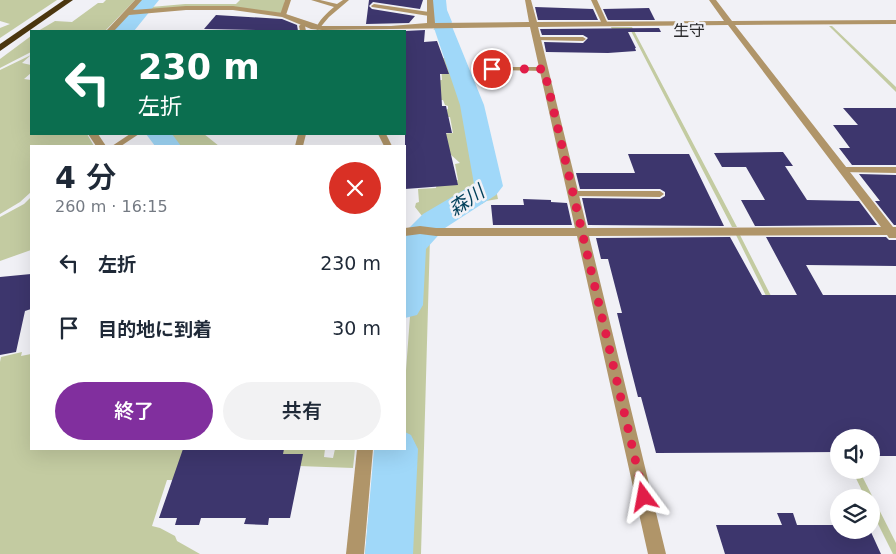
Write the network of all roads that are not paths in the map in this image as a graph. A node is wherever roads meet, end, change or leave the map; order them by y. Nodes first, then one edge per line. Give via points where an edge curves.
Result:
1 (69, 0) edge
2 (139, 0) edge
3 (288, 0) edge
4 (314, 0) edge
5 (346, 0) edge
6 (430, 0) edge
7 (528, 0) edge
8 (594, 0) edge
9 (712, 0) edge
10 (337, 6) junction
11 (374, 6) dead end
12 (135, 12) junction
13 (429, 14) junction
14 (283, 16) junction
15 (896, 22) edge
16 (730, 23) junction
17 (534, 24) junction
18 (605, 24) junction
19 (431, 25) junction
20 (304, 28) edge
21 (318, 28) junction
22 (111, 30) edge
23 (391, 30) edge
24 (537, 39) junction
25 (583, 39) dead end
26 (0, 48) edge
27 (492, 69) dead end
28 (544, 69) junction
29 (133, 135) edge
30 (118, 145) edge
31 (843, 170) junction
32 (896, 170) edge
33 (574, 194) junction
34 (660, 194) dead end
35 (582, 231) junction
36 (406, 232) edge
37 (894, 234) edge
38 (365, 450) edge
39 (355, 554) edge
40 (657, 554) edge

1 - 26 highway
2 - 12 street
3 - 14 lane
4 - 10 lane
5 - 10 lane
6 - 13 street
7 - 17 street
8 - 18 lane
9 - 16 street
10 - 21 lane
11 - 13 lane
12 - 14 street via 224,7
12 - 22 street
13 - 19 street
14 - 20 street
15 - 16 street
16 - 18 street
16 - 31 street
17 - 18 street
17 - 19 street
17 - 24 street
19 - 23 street
20 - 21 street
21 - 23 street
24 - 25 lane
24 - 28 street
27 - 28 lane
28 - 33 street
29 - 30 lane
31 - 32 lane
31 - 37 street
33 - 34 lane
33 - 35 street
35 - 36 street
35 - 37 street
35 - 40 street
38 - 39 street

